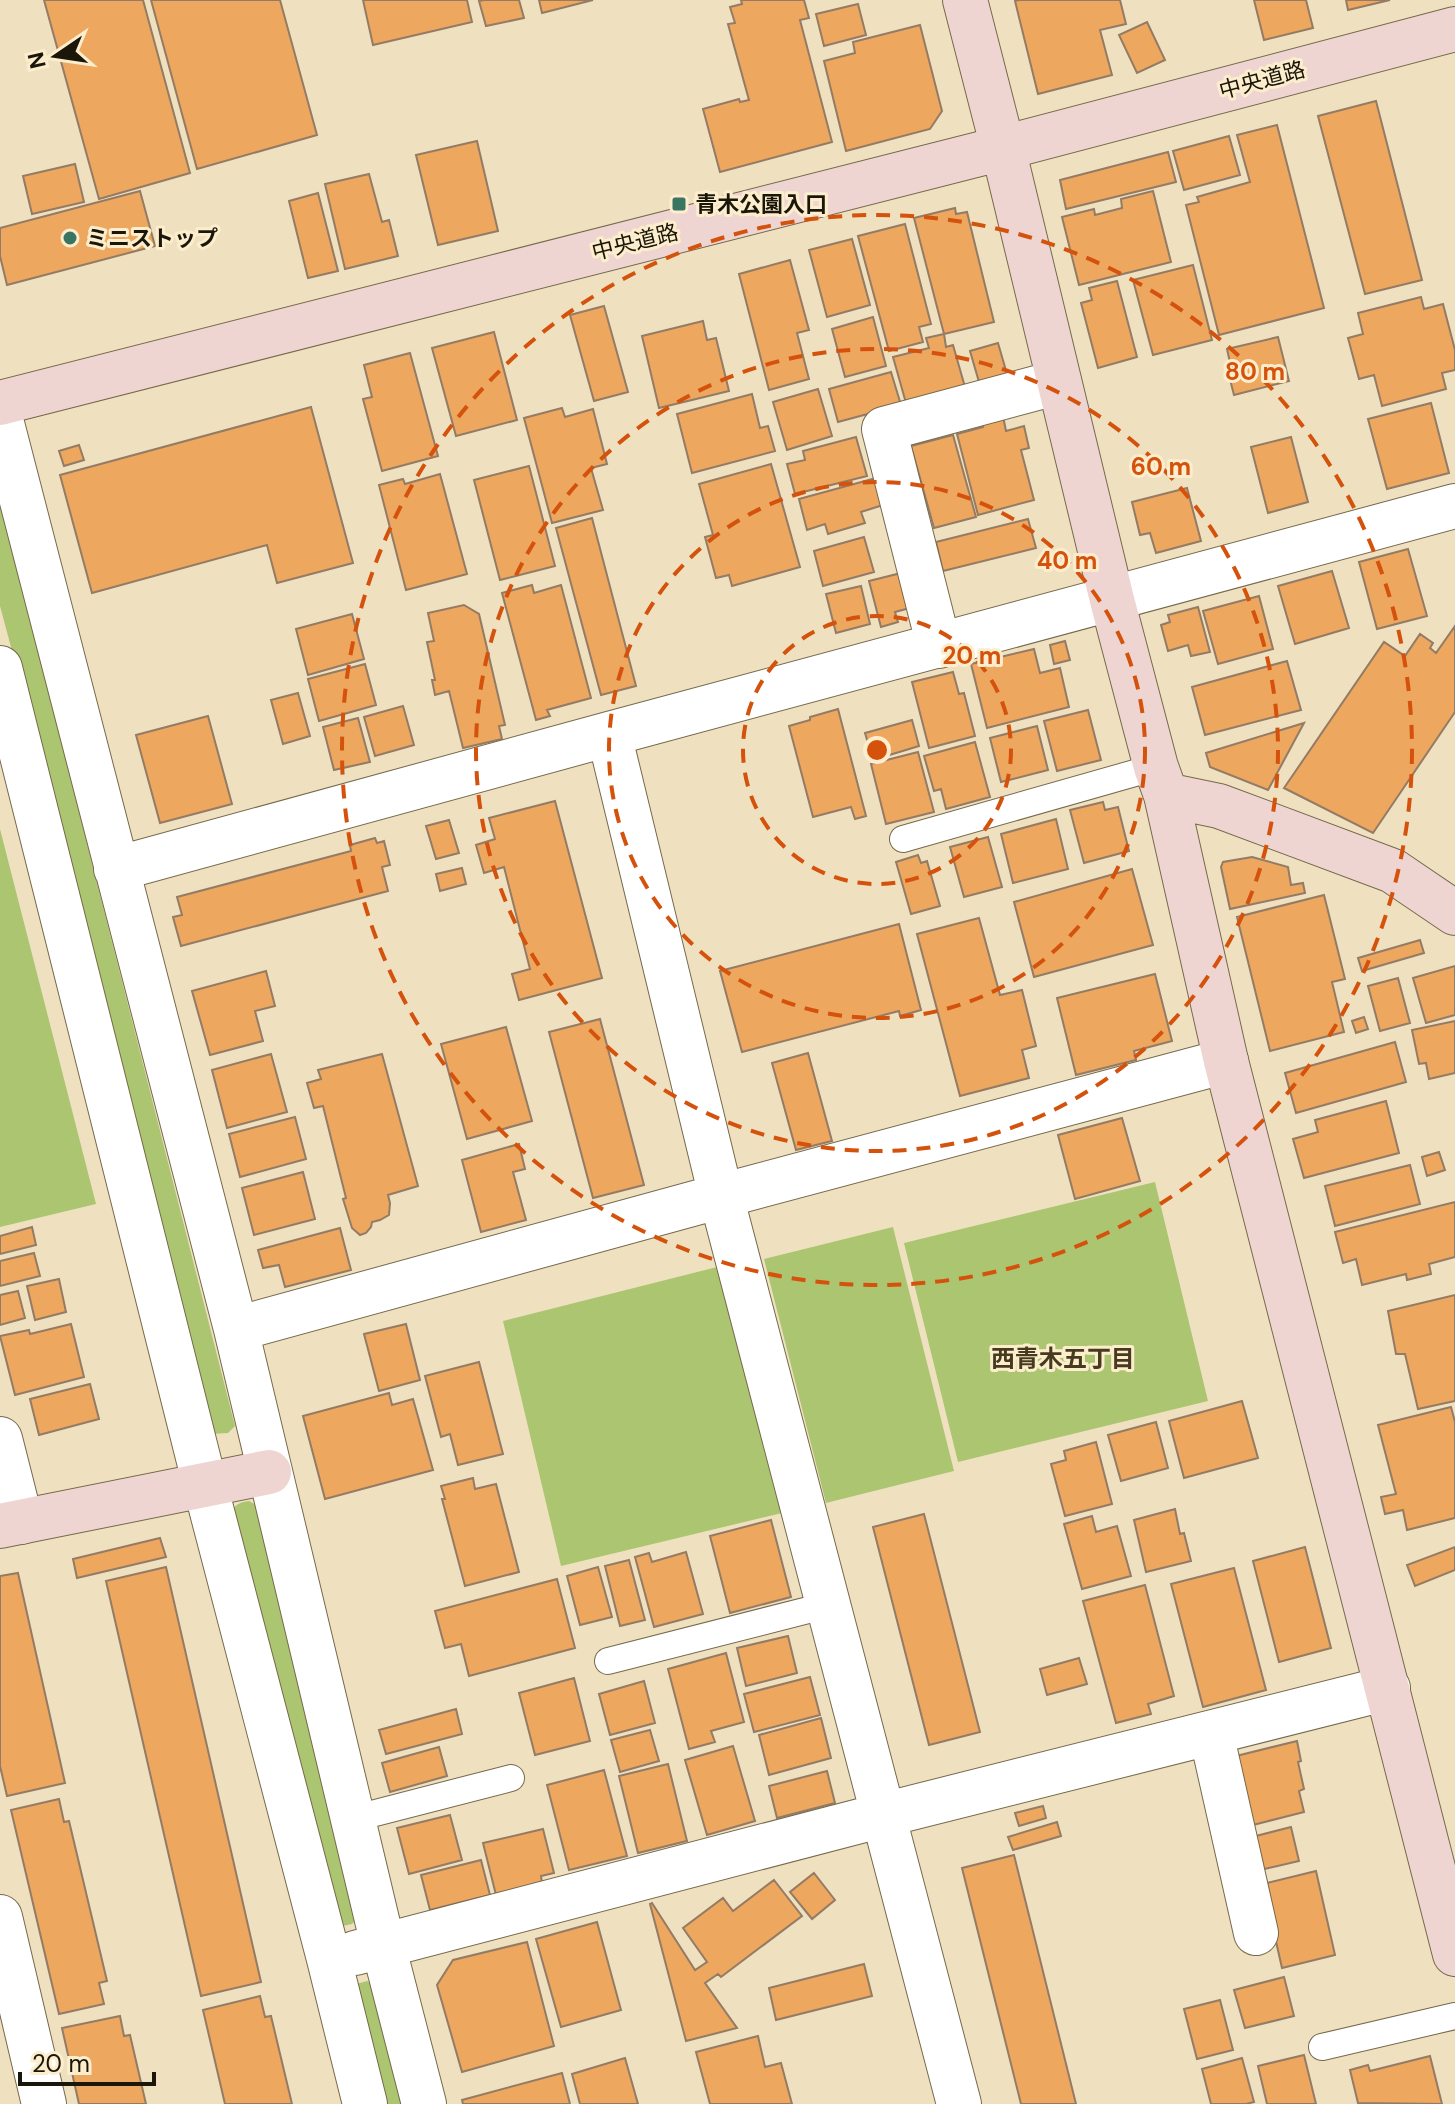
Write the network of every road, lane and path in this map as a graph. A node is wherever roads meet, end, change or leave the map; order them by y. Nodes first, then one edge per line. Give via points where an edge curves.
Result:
1 (965, 0) edge
2 (1455, 29) edge
3 (1003, 148) junction
4 (1059, 382) junction
5 (0, 403) edge
6 (0, 416) edge
7 (1455, 506) edge
8 (1112, 600) junction
9 (939, 646) junction
10 (0, 668) edge
11 (609, 734) junction
12 (1161, 781) junction
13 (903, 839) dead end
14 (116, 869) junction
15 (1455, 913) edge
16 (1226, 1061) junction
17 (721, 1196) junction
18 (236, 1329) junction
19 (0, 1439) edge
20 (269, 1472) junction
21 (205, 1485) junction
22 (10, 1524) edge
23 (828, 1605) junction
24 (608, 1661) dead end
25 (1388, 1688) junction
26 (1211, 1733) junction
27 (511, 1778) dead end
28 (883, 1815) junction
29 (352, 1819) junction
30 (0, 1917) edge
31 (1256, 1933) dead end
32 (383, 1945) junction
33 (1455, 1954) edge
34 (329, 1959) junction
35 (1455, 2016) edge
36 (1322, 2047) dead end
37 (44, 2104) edge
38 (365, 2104) edge
39 (424, 2104) edge
40 (959, 2104) edge

1 - 3 street
2 - 3 street, 中央道路
3 - 4 street
3 - 5 street, 中央道路
4 - 8 street
4 - 9 street via 884,429
6 - 14 street
7 - 8 street
8 - 9 street
8 - 12 street
9 - 11 street
10 - 21 street
11 - 14 street
11 - 17 street
12 - 13 lane
12 - 15 street via 1393,871
12 - 16 street
14 - 18 street
16 - 17 street
16 - 25 street
17 - 18 street
17 - 23 street
18 - 20 street
19 - 22 street
20 - 21 street
20 - 29 street
21 - 22 street
21 - 34 street
23 - 24 lane
23 - 28 street
25 - 26 street
25 - 33 street
26 - 28 street
26 - 31 street
27 - 29 lane
28 - 32 street
28 - 40 street
29 - 32 street
30 - 37 street
32 - 34 street
32 - 39 street
34 - 38 street
35 - 36 lane

